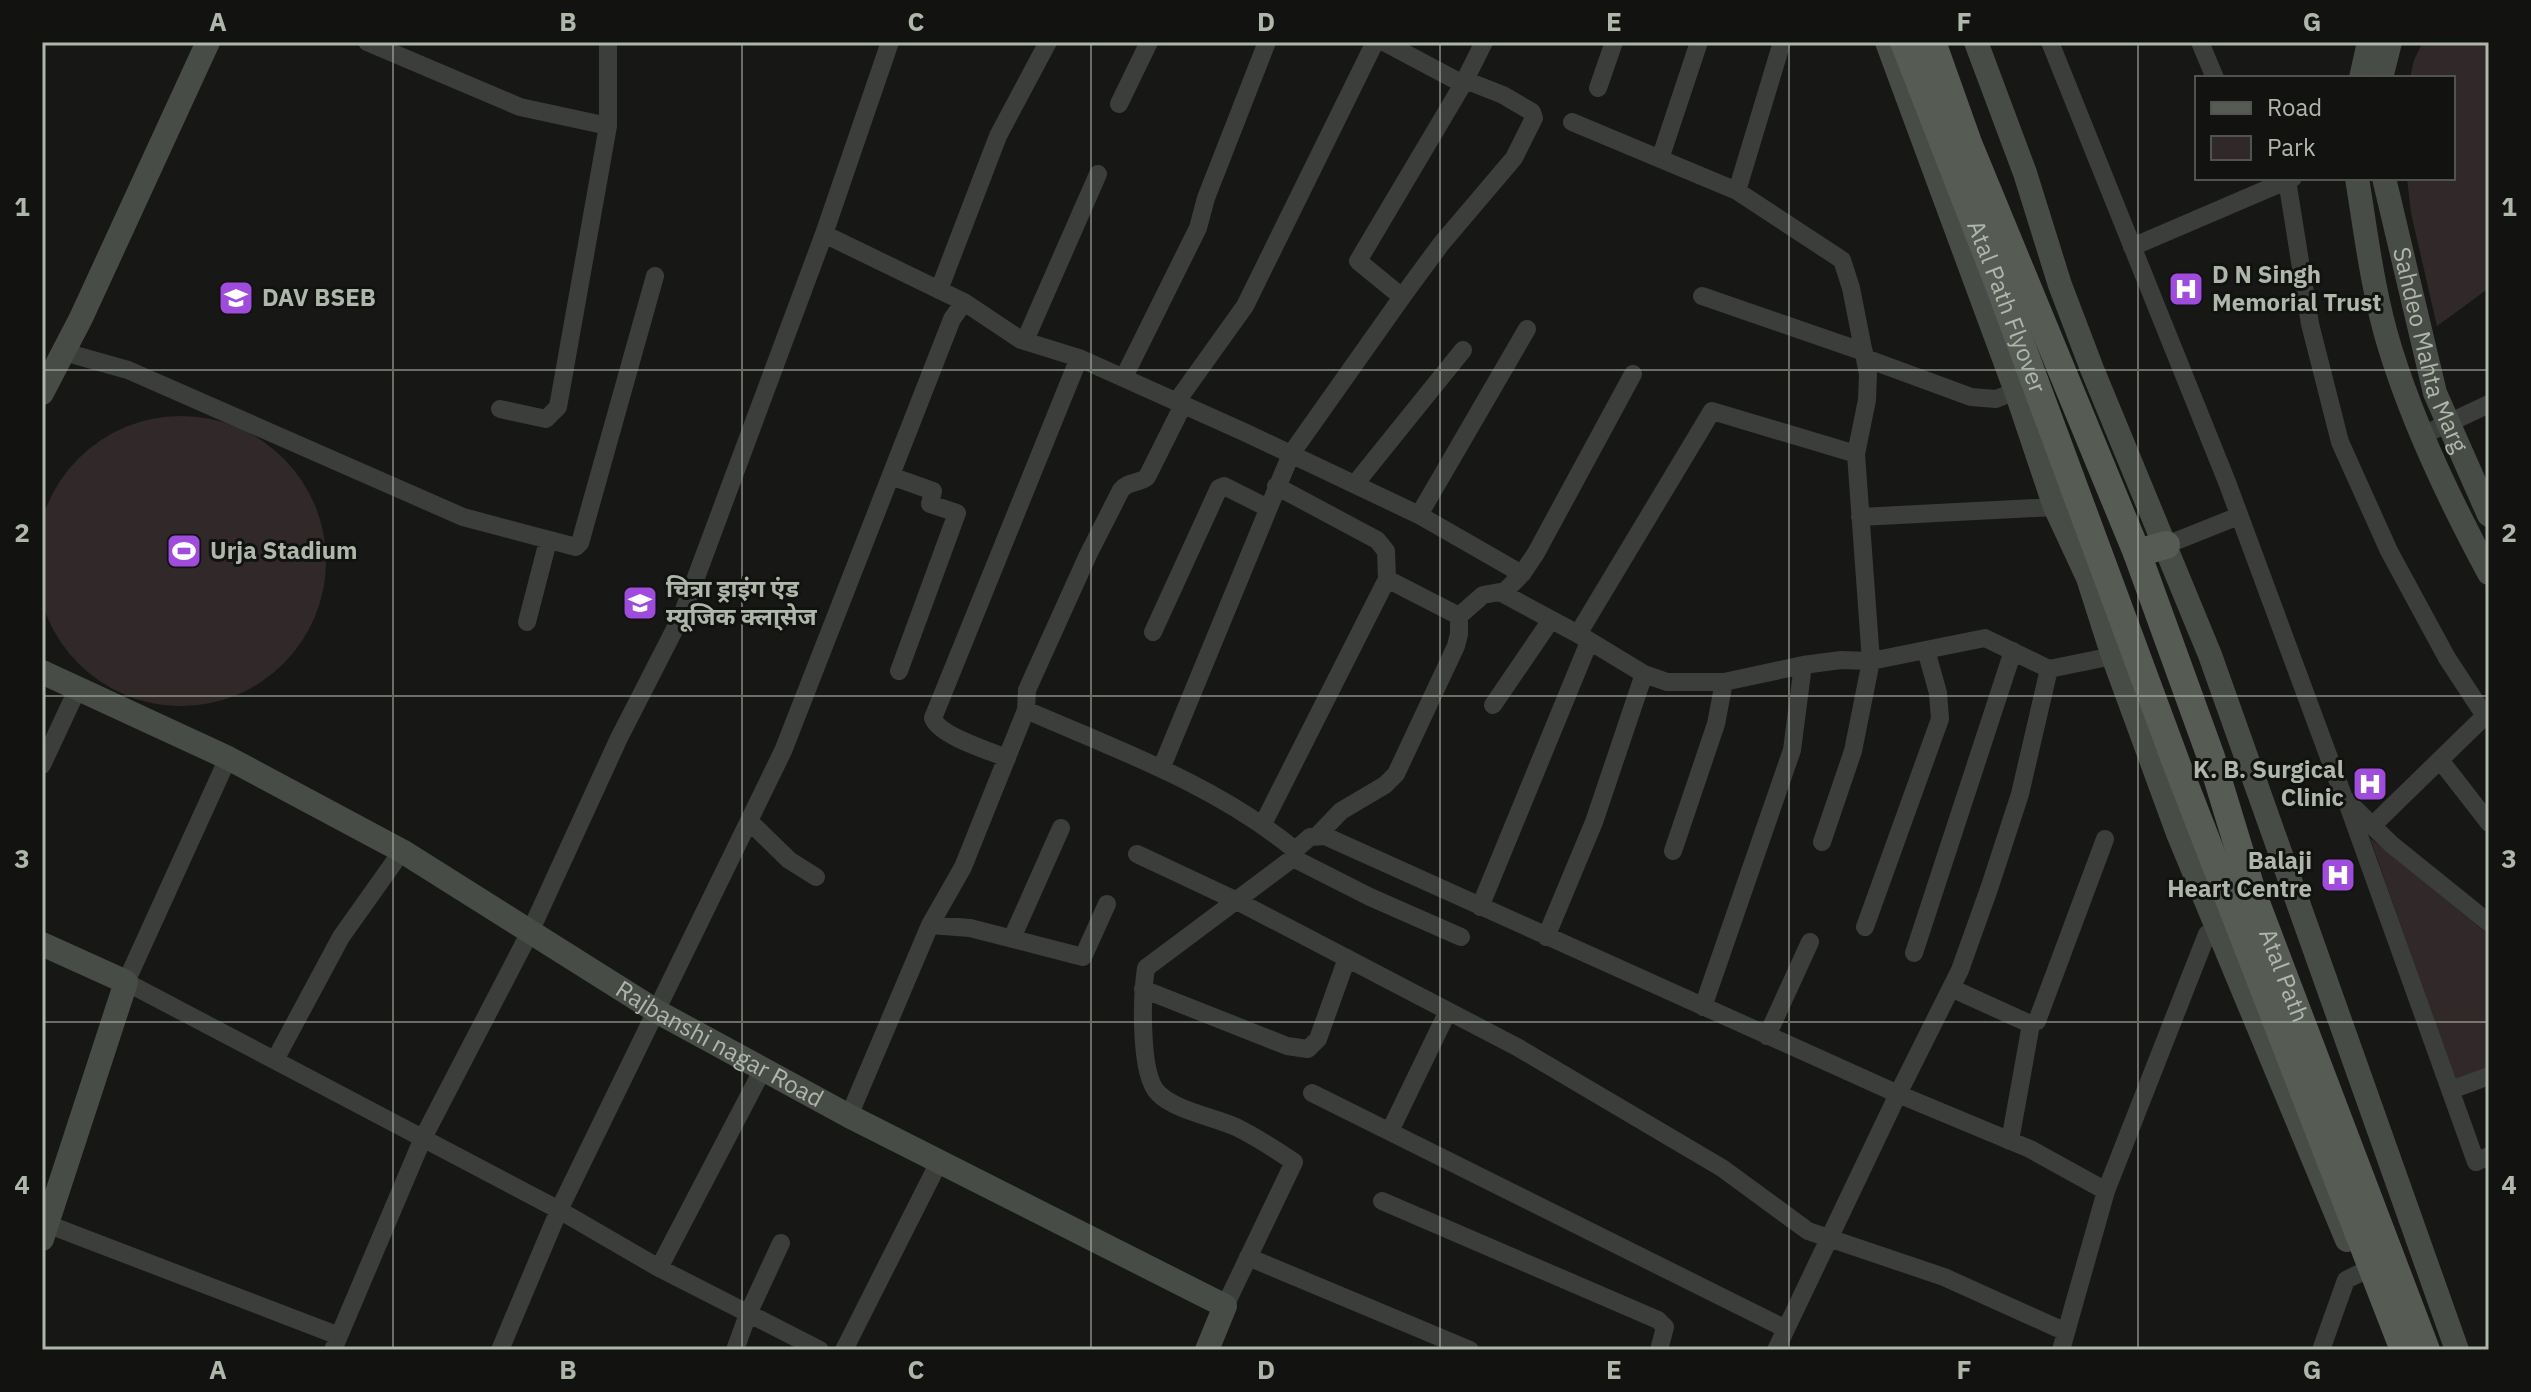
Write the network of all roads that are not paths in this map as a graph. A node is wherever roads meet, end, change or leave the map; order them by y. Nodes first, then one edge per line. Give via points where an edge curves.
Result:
1 (208, 42) edge
2 (367, 42) edge
3 (608, 42) edge
4 (890, 42) edge
5 (1048, 42) edge
6 (1149, 42) edge
7 (1267, 42) edge
8 (1375, 42) edge
9 (1384, 42) edge
10 (1484, 42) edge
11 (1614, 42) edge
12 (1699, 42) edge
13 (1782, 42) edge
14 (1887, 42) edge
15 (1904, 42) edge
16 (1932, 42) edge
17 (1976, 42) edge
18 (2050, 42) edge
19 (2200, 42) edge
20 (2369, 42) edge
21 (2390, 42) edge
22 (2214, 76) edge
23 (2361, 76) edge
24 (2382, 76) edge
25 (1466, 78) junction
26 (1598, 88) dead end
27 (1119, 104) dead end
28 (1572, 122) dead end
29 (608, 126) junction
30 (1660, 159) junction
31 (1098, 174) dead end
32 (2285, 180) edge
33 (2290, 180) edge
34 (2357, 180) edge
35 (2384, 180) edge
36 (2259, 185) edge
37 (1737, 191) junction
38 (824, 234) junction
39 (2132, 247) junction
40 (655, 276) dead end
41 (939, 290) junction
42 (1702, 296) dead end
43 (1402, 297) junction
44 (959, 310) junction
45 (1527, 329) dead end
46 (1021, 340) junction
47 (1463, 350) dead end
48 (64, 352) junction
49 (1865, 355) junction
50 (1076, 364) junction
51 (1633, 374) dead end
52 (1124, 377) junction
53 (2016, 391) junction
54 (42, 393) edge
55 (2489, 404) edge
56 (500, 409) dead end
57 (1178, 410) junction
58 (2448, 424) junction
59 (2423, 435) junction
60 (1856, 454) junction
61 (1283, 470) junction
62 (891, 476) junction
63 (1355, 484) junction
64 (2055, 507) junction
65 (1268, 508) junction
66 (1419, 515) junction
67 (2489, 515) edge
68 (2239, 516) junction
69 (1860, 517) junction
70 (548, 541) junction
71 (2166, 545) junction
72 (2137, 553) junction
73 (2489, 573) edge
74 (2097, 576) junction
75 (1387, 579) junction
76 (1511, 585) junction
77 (1459, 616) junction
78 (1551, 620) junction
79 (527, 622) dead end
80 (1584, 630) junction
81 (1153, 632) dead end
82 (1926, 650) junction
83 (2013, 651) junction
84 (2113, 656) junction
85 (1871, 661) junction
86 (1803, 665) junction
87 (2049, 669) junction
88 (899, 671) dead end
89 (42, 672) edge
90 (1644, 674) junction
91 (1724, 682) junction
92 (77, 690) junction
93 (1493, 705) dead end
94 (1026, 710) junction
95 (2487, 714) edge
96 (228, 758) junction
97 (1007, 758) junction
98 (2440, 760) junction
99 (42, 765) edge
100 (1161, 769) junction
101 (2347, 802) junction
102 (749, 821) junction
103 (2489, 823) edge
104 (1263, 824) junction
105 (2372, 826) junction
106 (1061, 828) dead end
107 (1319, 834) junction
108 (2105, 839) dead end
109 (1822, 842) dead end
110 (402, 851) junction
111 (1673, 851) dead end
112 (1137, 854) dead end
113 (1294, 854) junction
114 (816, 877) dead end
115 (1237, 901) junction
116 (1107, 904) dead end
117 (1480, 907) junction
118 (2489, 923) edge
119 (930, 925) junction
120 (1865, 927) dead end
121 (2220, 930) junction
122 (530, 932) junction
123 (1461, 937) dead end
124 (1546, 937) junction
125 (1012, 938) junction
126 (1810, 942) dead end
127 (42, 944) edge
128 (1914, 953) dead end
129 (1347, 958) junction
130 (126, 982) junction
131 (1951, 988) junction
132 (1143, 989) junction
133 (1703, 1007) junction
134 (656, 1011) junction
135 (1448, 1011) junction
136 (2031, 1024) junction
137 (1767, 1036) junction
138 (275, 1060) junction
139 (763, 1069) junction
140 (2489, 1076) edge
141 (2451, 1090) junction
142 (1312, 1093) dead end
143 (1898, 1094) junction
144 (849, 1116) junction
145 (1390, 1131) junction
146 (423, 1138) junction
147 (2010, 1141) junction
148 (2489, 1156) edge
149 (939, 1162) junction
150 (2106, 1191) junction
151 (1382, 1201) dead end
152 (559, 1210) junction
153 (45, 1232) edge
154 (1829, 1238) junction
155 (781, 1243) dead end
156 (1248, 1257) junction
157 (659, 1268) junction
158 (2360, 1273) junction
159 (1225, 1306) junction
160 (748, 1314) junction
161 (1786, 1329) junction
162 (2064, 1341) edge
163 (336, 1343) edge
164 (500, 1350) edge
165 (735, 1350) edge
166 (820, 1350) edge
167 (844, 1350) edge
168 (1207, 1350) edge
169 (1470, 1350) edge
170 (1659, 1350) edge
171 (1776, 1350) edge
172 (2321, 1350) edge
173 (2389, 1350) edge
174 (2404, 1350) edge
175 (2426, 1350) edge
176 (2457, 1350) edge

1 - 48 street
2 - 29 street via 520,107
3 - 29 street
4 - 38 street
5 - 41 street via 998,136
6 - 27 street
7 - 52 street via 1198,228
8 - 57 street via 1245,306
9 - 25 street
10 - 25 street
11 - 26 street
12 - 30 street
13 - 37 street
14 - 53 street
15 - 74 main road, Atal Path Flyover via 1999,285
16 - 72 main road, Atal Path Flyover via 1968,143
17 - 71 street via 2076,327
18 - 39 street
19 - 22 street
20 - 23 street
21 - 24 street
25 - 43 street via 1358,261
25 - 43 street via 1532,112 1534,118 1514,158
28 - 30 street
29 - 56 street via 558,407 546,419
30 - 37 street
31 - 46 street
32 - 36 street
33 - 95 street via 2310,324 2340,442 2389,551 2447,658
34 - 59 street, Sahdeo Mahta Marg via 2389,347
35 - 58 street, Sahdeo Mahta Marg via 2435,393
36 - 39 street
37 - 49 street via 1842,260
38 - 41 street
38 - 122 street via 682,615
39 - 68 street
40 - 70 street via 580,543 576,547
41 - 44 street
42 - 49 street
43 - 61 street
44 - 46 street
44 - 62 street
45 - 66 street
46 - 50 street
47 - 63 street
48 - 54 street
48 - 70 street via 128,370 463,517
49 - 53 street via 1971,397 1996,399
49 - 60 street via 1867,400
50 - 52 street
50 - 97 street via 933,718 945,731
51 - 76 street
52 - 57 street
53 - 64 street
55 - 58 street
57 - 61 street
57 - 94 street via 1147,477 1121,490 1088,555 1027,690
58 - 59 street
58 - 67 street, Sahdeo Mahta Marg
59 - 73 street, Sahdeo Mahta Marg
60 - 69 street
60 - 80 street via 1712,411
61 - 63 street
61 - 65 street
61 - 75 street via 1377,540 1386,551
62 - 88 street via 933,491 930,504 957,513
62 - 102 street via 783,751
63 - 66 street
64 - 69 street
64 - 74 street
65 - 81 street via 1233,488 1219,488
65 - 100 street
66 - 76 street
68 - 71 street
68 - 101 street
69 - 85 street
70 - 79 street
71 - 72 main road
71 - 176 street
72 - 175 main road, Atal Path via 2211,757 2253,895
74 - 84 street
74 - 174 main road, Atal Path
75 - 77 street
75 - 104 street
76 - 77 street via 1483,595
76 - 78 street
77 - 107 street via 1456,646 1401,766 1385,785 1341,811
78 - 80 street
78 - 93 street
80 - 90 street
80 - 117 street
82 - 83 street via 1985,638
82 - 85 street
82 - 120 street via 1940,719
83 - 87 street
83 - 128 street
84 - 87 street
84 - 121 street
85 - 86 street
85 - 109 street via 1853,751
86 - 91 street
86 - 133 street via 1792,750
87 - 131 street via 2020,794
89 - 92 street, Rajbanshi nagar Road
90 - 91 street via 1667,682
90 - 124 street via 1594,822
91 - 111 street via 1716,724
92 - 96 street, Rajbanshi nagar Road
92 - 99 street
94 - 97 street
94 - 100 street
95 - 98 street
96 - 110 street, Rajbanshi nagar Road
96 - 130 street
97 - 119 street via 963,867
98 - 103 street
98 - 105 street
100 - 104 street
101 - 105 street
101 - 141 street
102 - 114 street via 789,860
102 - 134 street
104 - 113 street
105 - 118 street
106 - 125 street
107 - 113 street
107 - 117 street
108 - 136 street via 2039,1018
110 - 122 street, Rajbanshi nagar Road
110 - 138 street via 341,937
112 - 115 street
113 - 115 street
113 - 123 street via 1370,897
115 - 129 street
115 - 132 street via 1146,968
116 - 125 street via 1083,957
117 - 124 street
119 - 125 street
119 - 144 street
121 - 150 street via 2207,934
121 - 158 street
122 - 134 street, Rajbanshi nagar Road
122 - 146 street
124 - 133 street
126 - 137 street
127 - 130 street
129 - 132 street via 1318,1039 1308,1049 1287,1046
129 - 135 street
130 - 138 street
130 - 153 street
131 - 136 street
131 - 143 street
132 - 156 street via 1147,1064 1156,1092 1236,1128 1294,1162
133 - 137 street
134 - 139 street, Rajbanshi nagar Road
134 - 152 street
135 - 145 street
135 - 154 street via 1722,1168 1808,1231
136 - 147 street
137 - 143 street
138 - 146 street
139 - 144 street, Rajbanshi nagar Road
139 - 157 street
140 - 141 street
141 - 148 street via 2476,1162
142 - 145 street
143 - 147 street
143 - 154 street
144 - 149 street, Rajbanshi nagar Road
145 - 161 street
146 - 152 street
146 - 163 street
147 - 150 street
149 - 159 street, Rajbanshi nagar Road
149 - 167 street
150 - 162 street
151 - 170 street via 1658,1320 1665,1327
152 - 157 street
152 - 164 street
153 - 163 street
154 - 161 street
154 - 162 street via 1944,1277
155 - 160 street
156 - 159 street
156 - 169 street
157 - 160 street
158 - 172 street via 2346,1280
158 - 173 street
159 - 168 street
160 - 165 street
160 - 166 street
161 - 171 street

